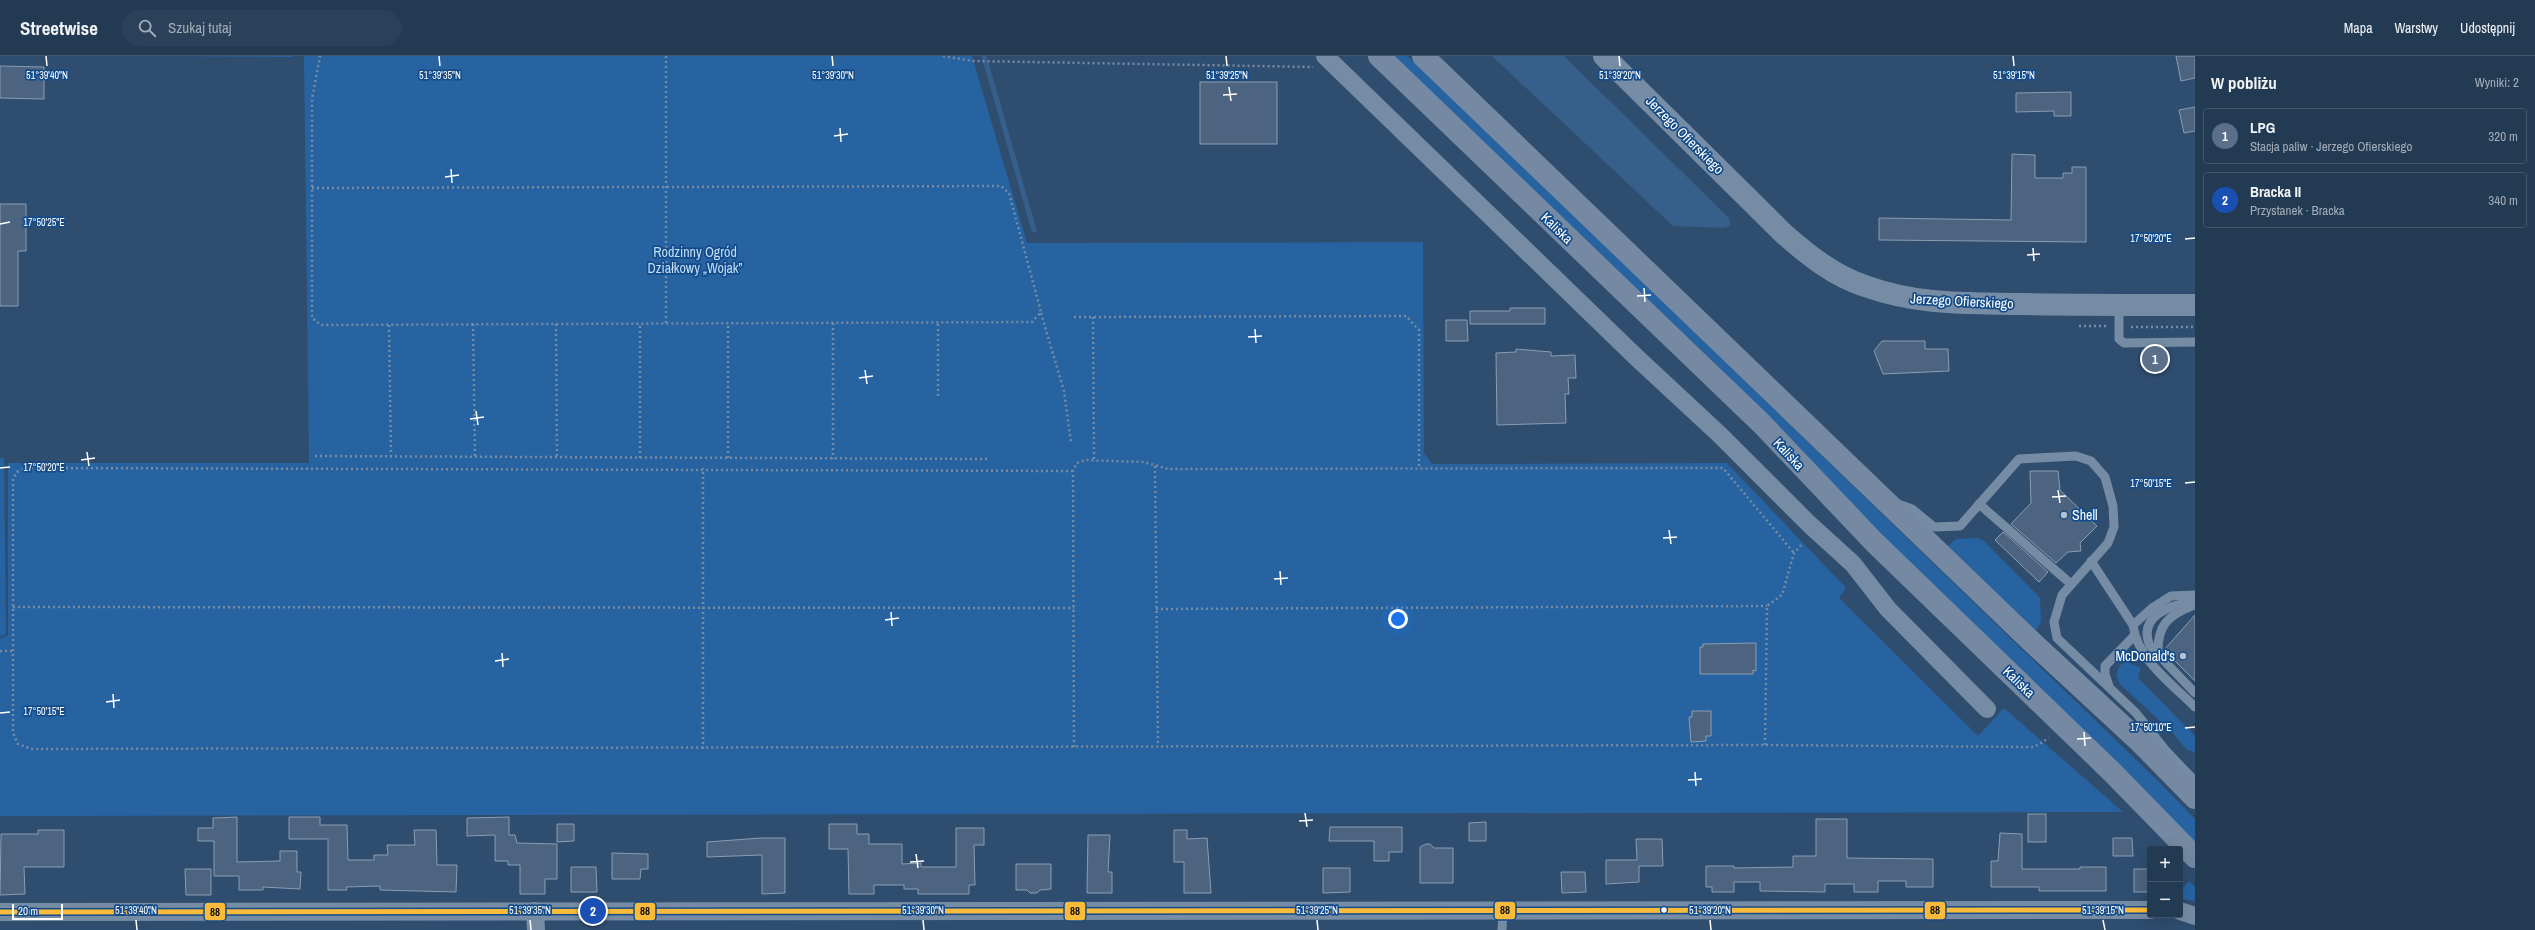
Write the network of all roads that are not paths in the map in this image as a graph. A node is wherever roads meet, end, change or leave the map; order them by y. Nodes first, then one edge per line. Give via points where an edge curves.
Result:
1 (1379, 56) edge
2 (1423, 56) edge
3 (1604, 56) edge
4 (1331, 62) edge
5 (2195, 304) edge
6 (2119, 316) junction
7 (2195, 342) edge
8 (1883, 499) junction
9 (1979, 504) junction
10 (2091, 561) junction
11 (2071, 584) junction
12 (2195, 596) edge
13 (2195, 604) edge
14 (2133, 626) junction
15 (2134, 636) junction
16 (2158, 654) junction
17 (2083, 663) junction
18 (2105, 666) junction
19 (2110, 689) junction
20 (2195, 693) edge
21 (2195, 707) edge
22 (1987, 709) dead end
23 (2195, 781) edge
24 (2195, 798) edge
25 (2195, 857) edge
26 (1503, 910) junction
27 (2147, 910) edge
28 (535, 911) junction
29 (0, 912) edge
30 (2183, 912) edge
31 (2195, 916) edge
32 (536, 930) edge
33 (1502, 930) edge

1 - 25 main road, Kaliska via 1720,383 1874,542 2112,772
2 - 8 main road
3 - 6 street, Jerzego Ofierskiego via 1784,234 1811,257 1836,273 1864,286 1914,300
4 - 22 street via 1853,564 1888,608
5 - 6 street, Jerzego Ofierskiego
6 - 7 lane via 2119,339 2124,343
8 - 9 lane via 1912,509 1934,527 1944,528 1960,526
8 - 24 main road via 2080,689 2141,743
9 - 10 lane via 2019,459 2076,456 2091,461 2105,477 2113,506 2114,527 2108,544
9 - 11 lane
10 - 11 lane
10 - 14 lane
11 - 17 lane via 2062,595 2054,630 2057,638
12 - 14 lane via 2171,596 2152,608
13 - 16 lane via 2181,610 2161,628 2157,639
13 - 16 lane via 2170,606 2151,619 2146,627 2146,638
14 - 15 lane
15 - 18 lane
15 - 21 lane via 2142,652
16 - 20 lane
17 - 18 lane
17 - 19 lane
18 - 19 lane
19 - 23 lane via 2136,713 2167,752
26 - 27 street
26 - 28 street
26 - 33 lane
28 - 29 street
28 - 32 street
30 - 31 street

